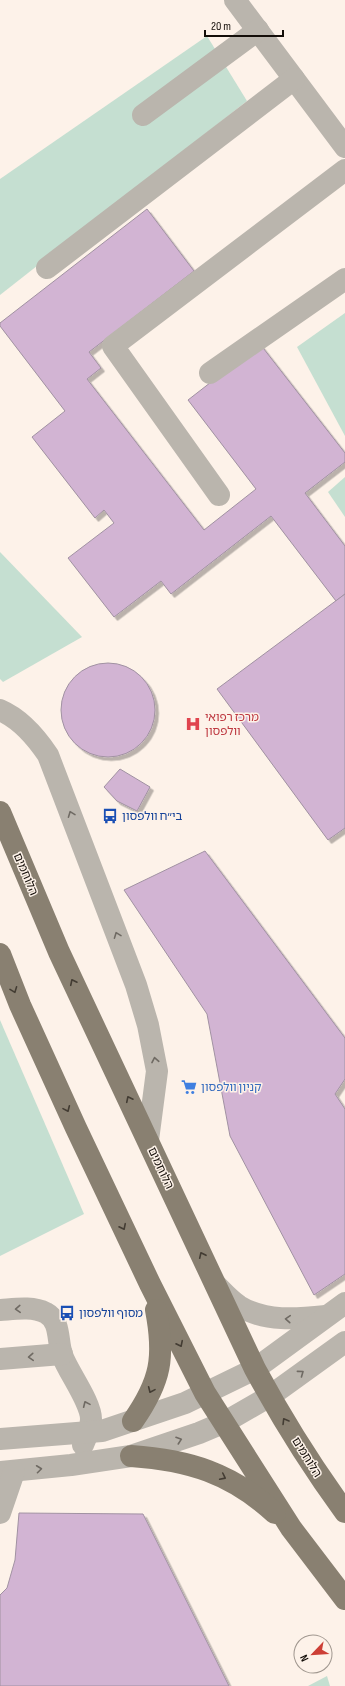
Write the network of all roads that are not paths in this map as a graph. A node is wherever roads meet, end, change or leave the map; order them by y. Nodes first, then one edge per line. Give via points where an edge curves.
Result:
1 (235, 0) edge
2 (258, 30) junction
3 (294, 79) junction
4 (143, 115) dead end
5 (345, 147) edge
6 (345, 170) edge
7 (46, 268) dead end
8 (345, 279) edge
9 (210, 373) dead end
10 (219, 495) dead end
11 (0, 710) edge
12 (0, 812) edge
13 (0, 954) edge
14 (148, 1140) junction
15 (150, 1284) junction
16 (216, 1285) junction
17 (345, 1303) edge
18 (0, 1310) edge
19 (327, 1316) junction
20 (345, 1342) edge
21 (62, 1354) junction
22 (0, 1359) edge
23 (255, 1369) junction
24 (205, 1393) junction
25 (270, 1396) junction
26 (133, 1421) junction
27 (224, 1422) junction
28 (88, 1433) junction
29 (0, 1439) edge
30 (131, 1456) junction
31 (71, 1465) junction
32 (7, 1472) edge
33 (345, 1512) edge
34 (0, 1513) edge
35 (291, 1528) junction
36 (345, 1599) edge

1 - 2 street
2 - 3 street
2 - 4 street
3 - 5 street
3 - 7 street
6 - 10 street via 113,346
8 - 9 street
14 -> 11 street via 157,1071 148,1025 136,985 48,755 36,737 13,717
14 -> 12 main road, הלוחמים via 59,952
13 -> 15 main road via 72,1121
16 -> 14 main road, הלוחמים
15 -> 24 main road
15 -> 26 main road via 160,1336 161,1358 154,1386
19 -> 16 street via 272,1318 240,1306
16 - 23 main road, הלוחמים
17 - 19 street
21 -> 18 street via 56,1324 46,1314 30,1309
19 - 23 street
25 -> 20 street
21 -> 22 street
28 -> 21 street via 91,1418 88,1407
23 - 24 street
23 - 25 main road, הלוחמים
24 - 26 street
24 - 27 main road
25 - 27 street
33 -> 25 main road, הלוחמים via 320,1479
26 - 28 street
30 -> 27 street
27 - 35 main road
28 - 29 street
28 - 31 street via 77,1459
30 - 31 street
30 -> 35 main road via 186,1464 217,1474 236,1483 263,1502
32 -> 31 street
32 - 34 street
35 - 36 main road

